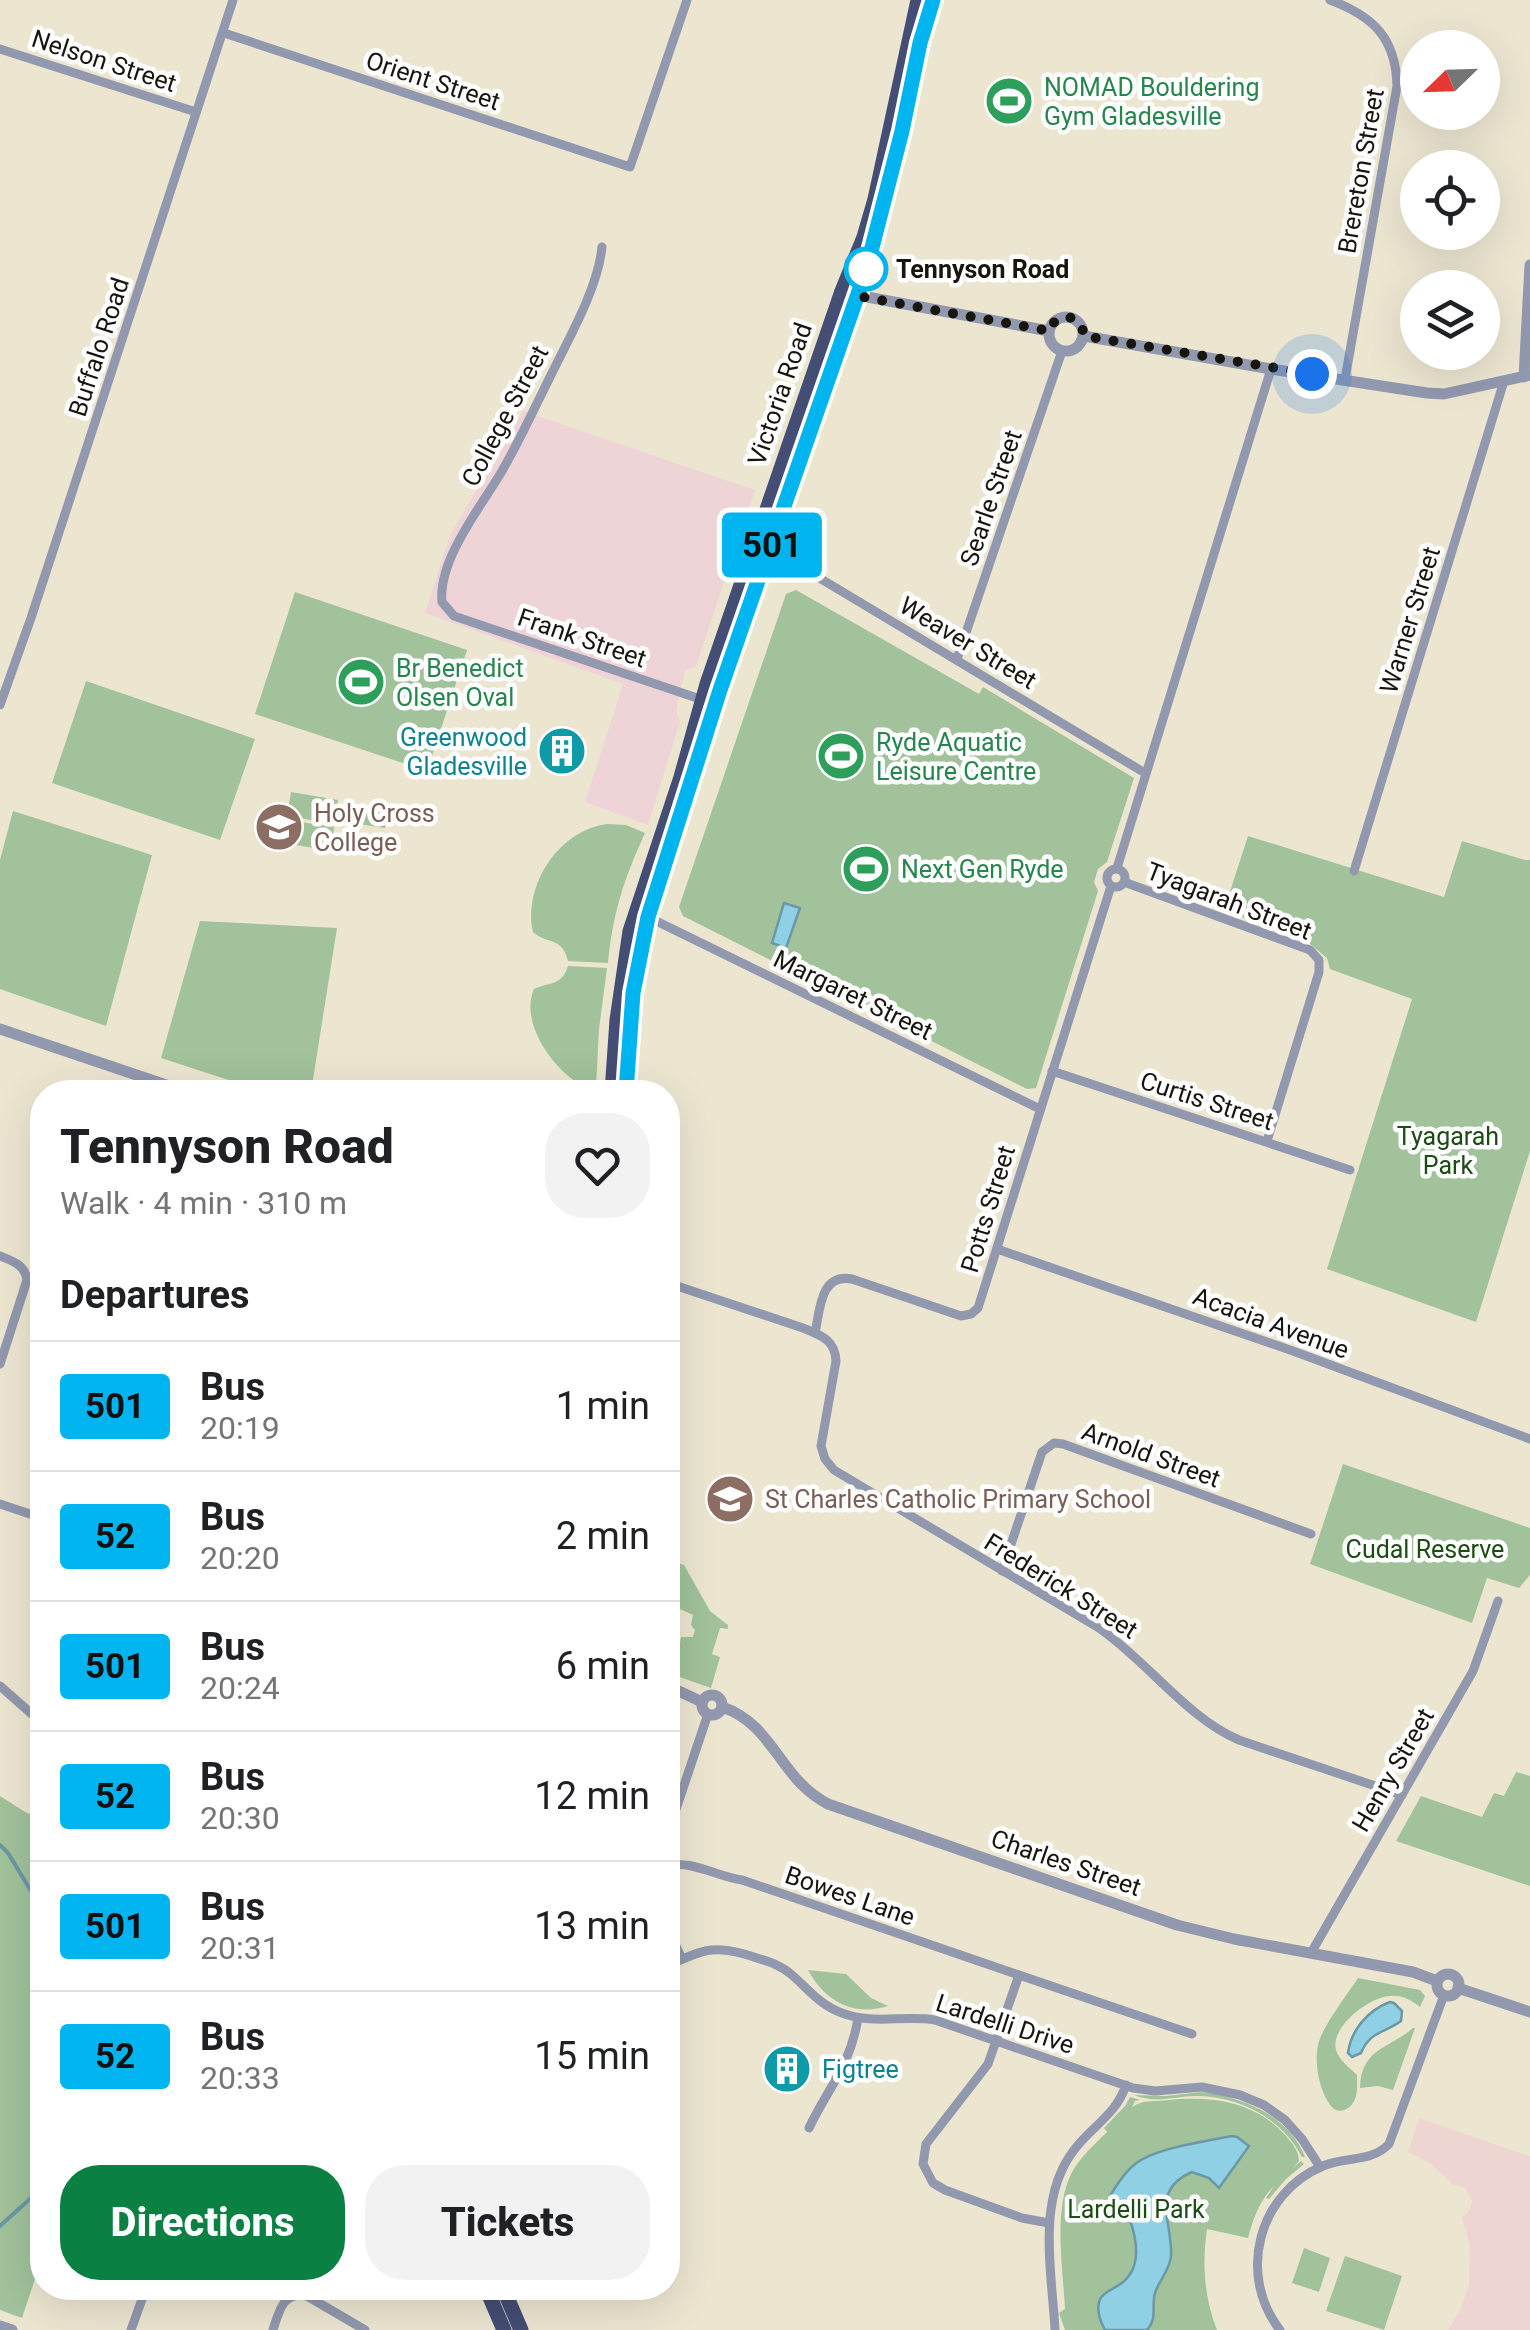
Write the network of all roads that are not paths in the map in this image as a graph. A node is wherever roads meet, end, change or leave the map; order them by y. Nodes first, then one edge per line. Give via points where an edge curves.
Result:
1 (233, 0) edge
2 (687, 0) edge
3 (918, 0) edge
4 (933, 0) edge
5 (1330, 0) edge
6 (224, 33) junction
7 (0, 49) edge
8 (196, 112) junction
9 (602, 247) dead end
10 (1530, 265) edge
11 (850, 293) junction
12 (1050, 331) junction
13 (1084, 336) junction
14 (1062, 351) junction
15 (1272, 369) junction
16 (1527, 376) edge
17 (1344, 379) junction
18 (1504, 381) junction
19 (770, 548) junction
20 (442, 602) joint
21 (957, 659) junction
22 (708, 702) junction
23 (0, 705) edge
24 (1145, 774) junction
25 (1117, 868) junction
26 (1354, 871) dead end
27 (1124, 882) junction
28 (1111, 886) junction
29 (648, 917) junction
30 (0, 1029) edge
31 (1052, 1071) junction
32 (151, 1080) edge
33 (613, 1080) edge
34 (627, 1080) edge
35 (1040, 1109) junction
36 (1267, 1141) junction
37 (1350, 1170) dead end
38 (997, 1248) junction
39 (0, 1256) edge
40 (680, 1286) edge
41 (816, 1333) junction
42 (0, 1364) edge
43 (1530, 1439) edge
44 (0, 1504) edge
45 (30, 1514) edge
46 (1310, 1534) dead end
47 (1002, 1570) junction
48 (1498, 1601) dead end
49 (0, 1686) edge
50 (680, 1693) edge
51 (705, 1708) junction
52 (30, 1713) edge
53 (680, 1794) edge
54 (1402, 1795) junction
55 (680, 1864) edge
56 (1311, 1952) junction
57 (680, 1955) edge
58 (682, 1959) joint
59 (1019, 1975) junction
60 (1437, 1981) junction
61 (1458, 1988) junction
62 (1444, 1996) junction
63 (1530, 2012) edge
64 (858, 2018) junction
65 (1192, 2034) dead end
66 (996, 2040) junction
67 (1126, 2085) junction
68 (809, 2128) dead end
69 (1320, 2167) junction
70 (1050, 2222) junction
71 (142, 2300) edge
72 (286, 2300) edge
73 (314, 2300) edge
74 (491, 2300) edge
75 (508, 2300) edge
76 (0, 2326) edge
77 (12, 2330) edge
78 (132, 2330) edge
79 (273, 2330) edge
80 (365, 2330) edge
81 (504, 2330) edge
82 (522, 2330) edge
83 (1055, 2330) edge
84 (1280, 2330) edge

1 - 6 street, Buffalo Road
2 - 6 street, Orient Street via 630,167
3 - 11 highway, Victoria Road
4 - 11 highway, Victoria Road via 880,222
5 - 17 street, Brereton Street via 1378,28 1392,52 1397,86
6 - 8 street, Buffalo Road
7 - 8 street, Nelson Street
8 - 23 street, Buffalo Road
9 - 20 street, College Street via 579,320 516,446 459,540
10 - 16 street
11 - 12 street
11 - 19 highway, Victoria Road
11 - 22 highway, Victoria Road
12 - 13 street via 1060,318 1072,318
12 - 14 street
13 - 14 street via 1079,346
13 - 15 street
14 - 21 street, Searle Street
15 - 17 street
15 - 24 street
16 - 18 street
17 - 18 street via 1444,394
18 - 26 street, Warner Street
19 - 21 street, Weaver Street
19 - 22 highway, Victoria Road
20 - 22 street, Frank Street via 454,616
21 - 24 street, Weaver Street
22 - 29 highway, Victoria Road
22 - 33 highway, Victoria Road via 630,931
24 - 25 street
25 - 27 street
25 - 28 street via 1106,876
27 - 28 street
27 - 36 street, Tyagarah Street via 1308,950 1319,960
28 - 31 street, Potts Street
29 - 34 highway, Victoria Road via 633,993
29 - 35 street, Margaret Street
30 - 32 street
31 - 35 street, Potts Street
31 - 36 street, Curtis Street
35 - 38 street, Potts Street
36 - 37 street, Curtis Street
38 - 41 street, Potts Street via 972,1314 838,1278 825,1290
38 - 43 street, Acacia Avenue
39 - 42 street via 20,1266 27,1280
40 - 41 street
41 - 47 street, Frederick Street via 836,1356 821,1438 829,1465
44 - 45 street
46 - 47 street, Arnold Street via 1054,1443 1042,1452
47 - 54 street, Frederick Street via 1111,1636 1227,1734
48 - 54 street, Henry Street via 1473,1672
49 - 52 street
50 - 51 street
51 - 53 street
51 - 56 street, Charles Street via 706,1696 716,1695 722,1707 754,1724 796,1780 828,1804 1177,1925
54 - 56 street, Henry Street
55 - 59 street, Bowes Lane
56 - 60 street, Charles Street
57 - 58 street
58 - 64 street, Lardelli Drive via 711,1949 736,1950 783,1968 820,2003
59 - 65 street, Bowes Lane
59 - 66 street
60 - 61 street via 1451,1974
60 - 62 street
61 - 62 street
61 - 63 street
62 - 69 street via 1389,2144 1371,2156
64 - 66 street, Lardelli Drive via 935,2020
64 - 68 street via 842,2071
66 - 67 street, Lardelli Drive
66 - 70 street via 985,2070 926,2144 925,2171 945,2190
67 - 69 street, Lardelli Drive via 1155,2091 1215,2088 1252,2099 1294,2129
67 - 70 street via 1115,2108 1061,2170
69 - 84 street via 1285,2192 1259,2242 1259,2284
70 - 83 street
71 - 78 street
72 - 79 street
73 - 80 street
74 - 81 highway
75 - 82 highway
76 - 77 street

